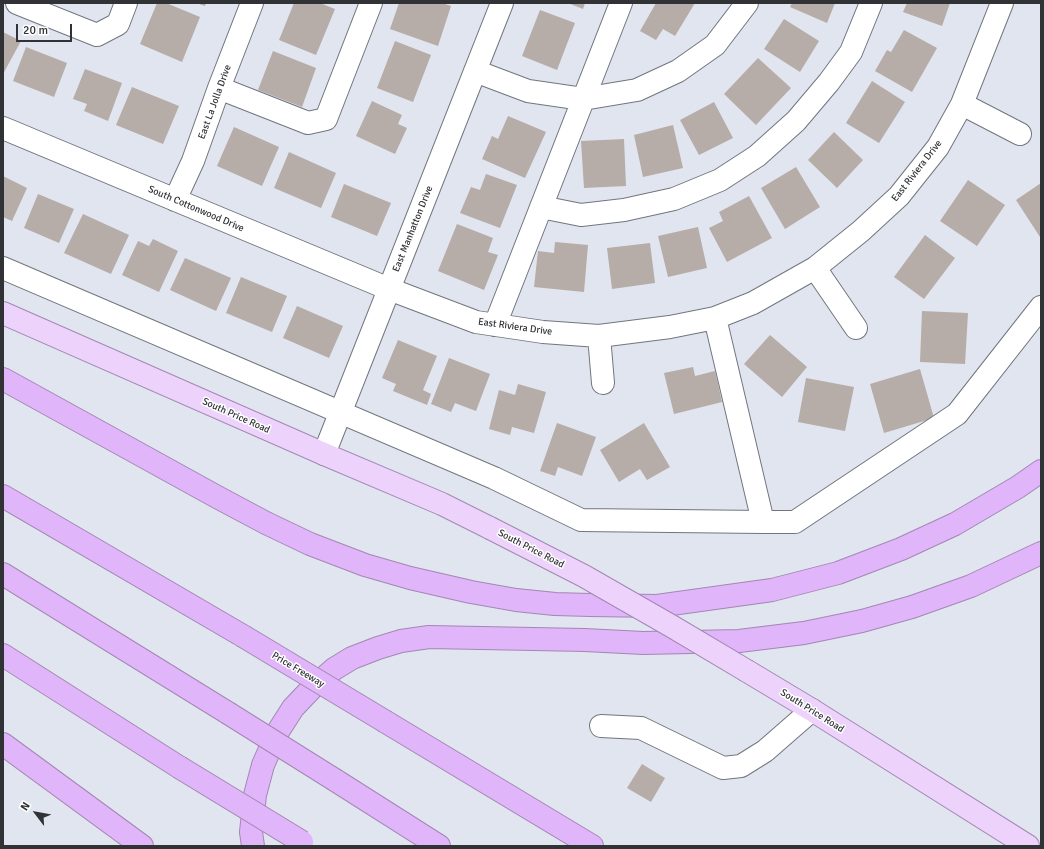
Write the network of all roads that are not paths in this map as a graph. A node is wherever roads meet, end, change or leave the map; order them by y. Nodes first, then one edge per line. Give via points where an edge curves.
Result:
1 (17, 3) edge
2 (126, 3) edge
3 (252, 3) edge
4 (371, 3) edge
5 (502, 3) edge
6 (621, 3) edge
7 (746, 3) edge
8 (871, 3) edge
9 (1002, 3) edge
10 (475, 71) junction
11 (219, 88) junction
12 (583, 99) junction
13 (962, 104) junction
14 (3, 128) edge
15 (1020, 134) dead end
16 (175, 200) junction
17 (541, 207) junction
18 (3, 268) edge
19 (814, 268) junction
20 (389, 289) junction
21 (1041, 307) edge
22 (3, 313) edge
23 (715, 318) junction
24 (495, 325) junction
25 (856, 328) dead end
26 (599, 336) junction
27 (3, 378) edge
28 (604, 383) dead end
29 (340, 412) junction
30 (324, 454) junction
31 (1041, 471) edge
32 (3, 496) edge
33 (763, 522) junction
34 (1041, 553) edge
35 (3, 574) edge
36 (3, 655) edge
37 (812, 710) junction
38 (601, 726) dead end
39 (3, 744) edge
40 (305, 844) edge
41 (142, 846) edge
42 (253, 846) edge
43 (439, 846) edge
44 (592, 846) edge
45 (1028, 846) edge

1 - 2 street via 96,36 118,24
3 - 11 street, East La Jolla Drive
4 - 11 street via 326,118 308,123
5 - 10 street, East Manhatton Drive
6 - 12 street
7 - 12 street via 715,44 678,71 637,90
8 - 17 street via 851,52 796,121 757,156 720,180 674,199 624,210 581,215
9 - 13 street, East Riviera Drive
10 - 12 street via 528,91
10 - 20 street, East Manhatton Drive
11 - 16 street, East La Jolla Drive via 193,161
12 - 17 street
13 - 15 street
13 - 19 street, East Riviera Drive via 938,147 899,196 861,231
14 - 16 street, South Cottonwood Drive
16 - 20 street, South Cottonwood Drive
17 - 24 street
18 - 29 street
19 - 23 street, East Riviera Drive via 753,303
19 - 25 street
20 - 24 street, East Riviera Drive via 476,322
20 - 29 street, East Manhatton Drive
21 - 33 street via 957,414 795,522
22 - 30 main road, South Price Road
23 - 26 street, East Riviera Drive
23 - 33 street
24 - 26 street, East Riviera Drive
26 - 28 street
27 - 31 highway via 219,498 310,544 365,565 410,578 471,592 548,603 657,606 772,590 831,575 901,549 955,524 1018,488
29 - 30 street, East Manhatton Drive
29 - 33 street via 494,478 581,520
30 - 37 main road, South Price Road, bridge via 442,504 596,583
32 - 44 highway, Price Freeway, bridge
34 - 42 highway via 971,586 912,606 862,621 804,633 739,641 666,643 429,637 378,648 352,658 328,674 293,708 277,733 263,765 255,795 251,832
35 - 43 highway, bridge
36 - 40 highway, bridge
37 - 38 street via 765,751 741,766 723,768 641,728
37 - 45 main road, South Price Road
39 - 41 highway

